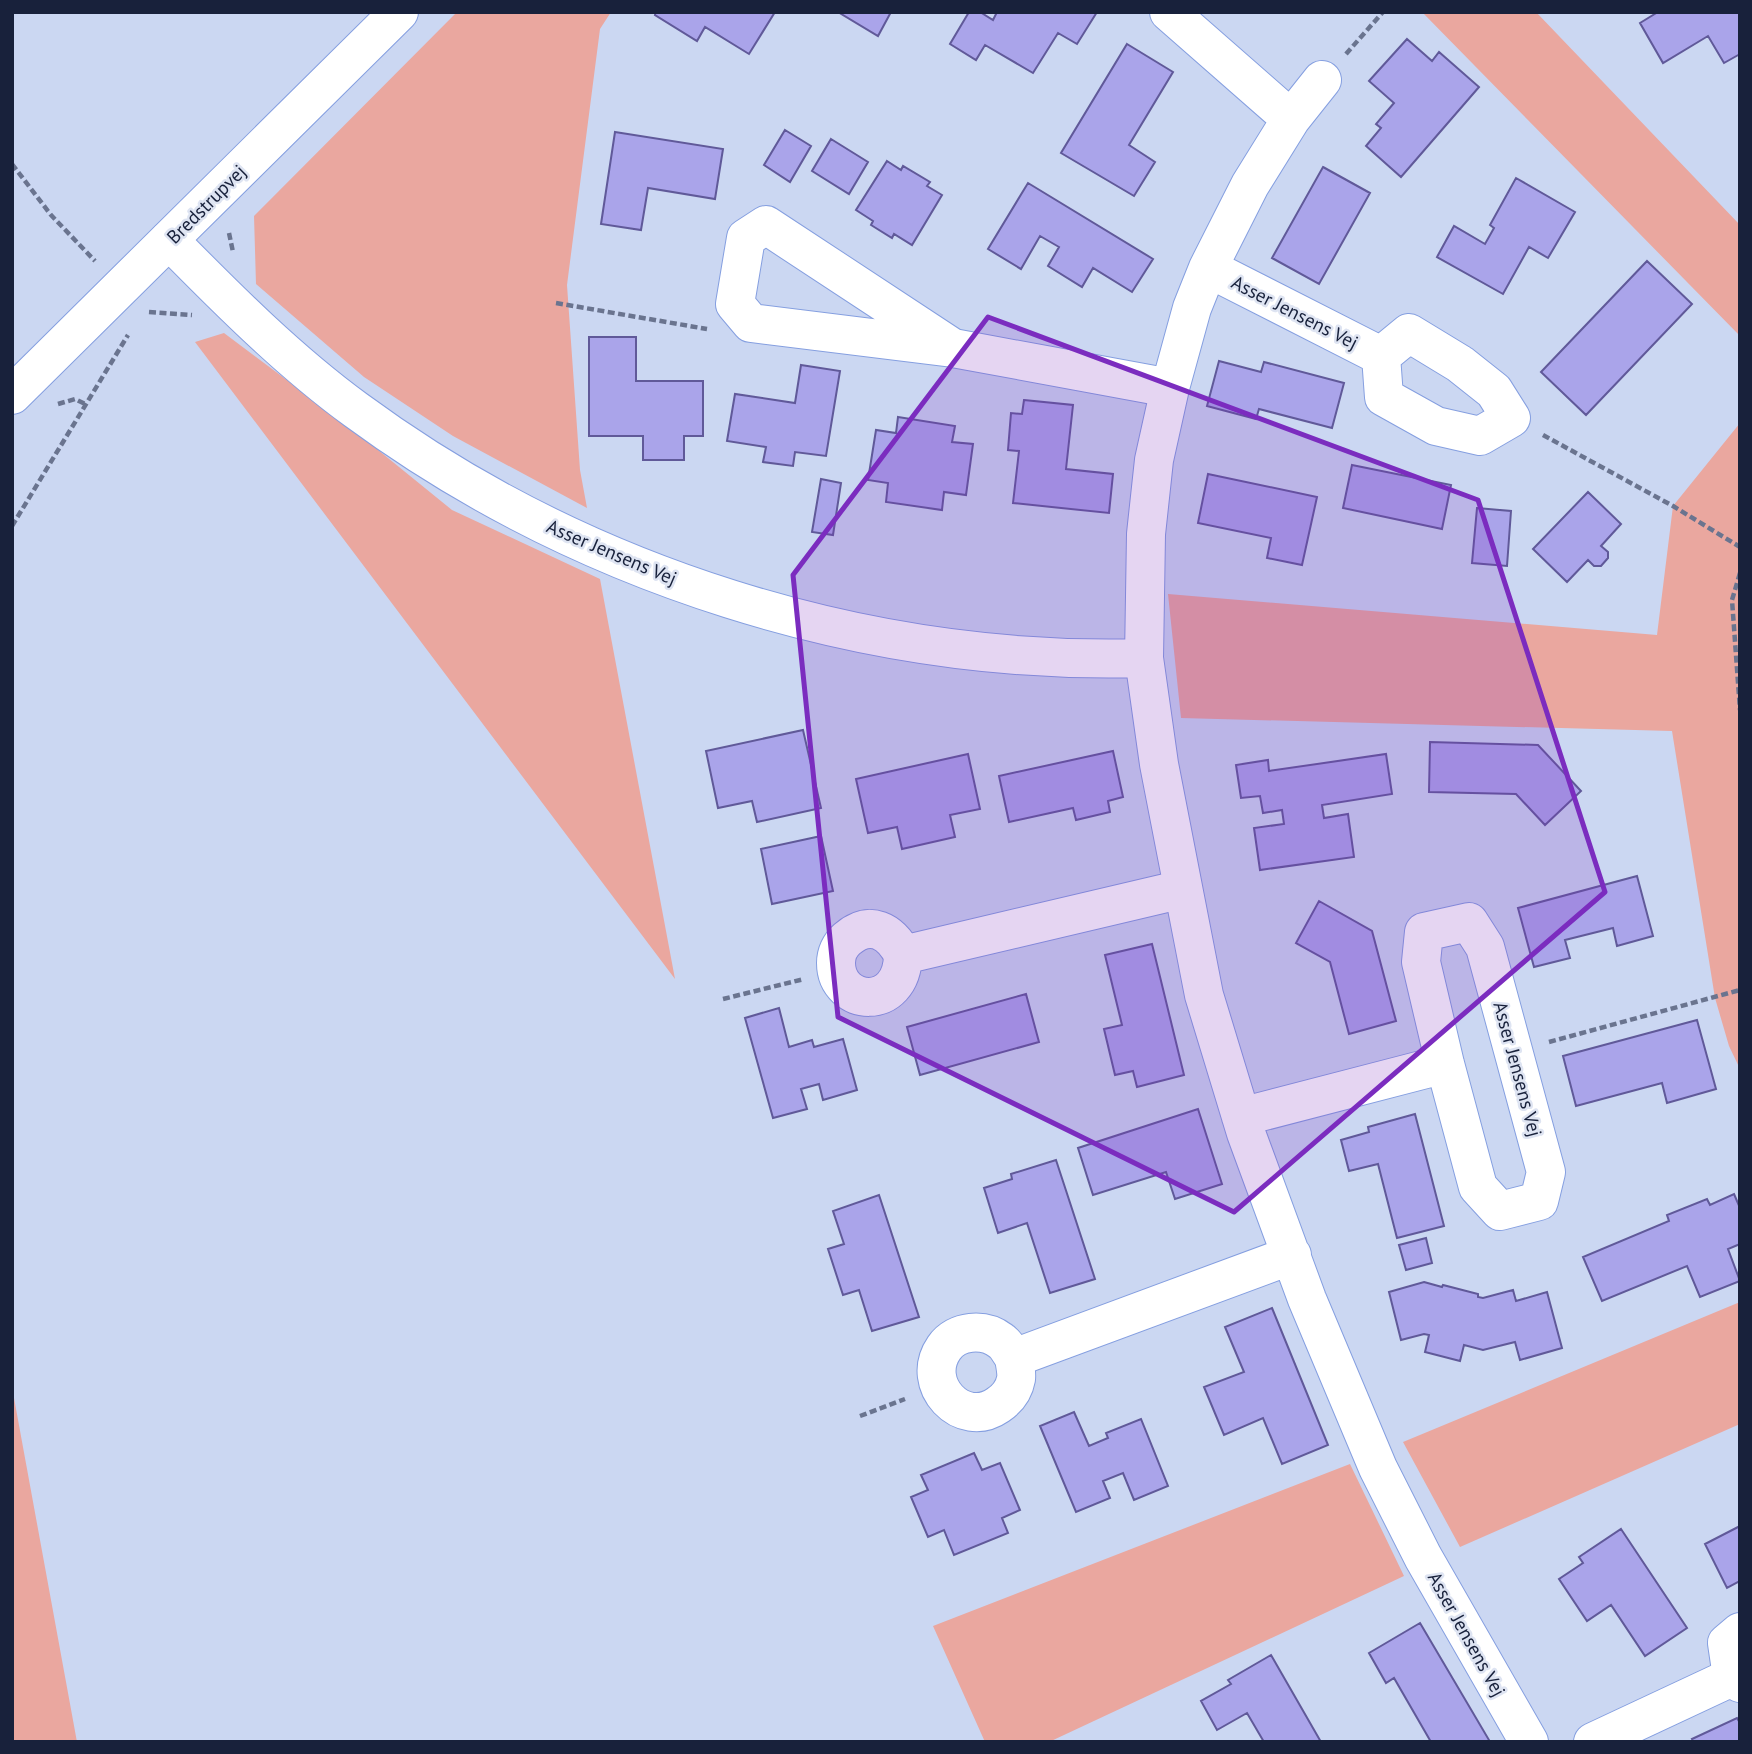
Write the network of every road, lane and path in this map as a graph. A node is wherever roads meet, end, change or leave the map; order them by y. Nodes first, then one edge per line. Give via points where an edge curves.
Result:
1 (399, 12) edge
2 (1169, 12) edge
3 (1383, 12) edge
4 (1322, 80) joint
5 (1291, 119) junction
6 (12, 164) edge
7 (169, 240) junction
8 (98, 264) dead end
9 (1208, 268) junction
10 (556, 303) dead end
11 (146, 312) dead end
12 (744, 315) junction
13 (139, 317) dead end
14 (133, 328) dead end
15 (953, 348) junction
16 (1381, 356) junction
17 (1170, 388) junction
18 (12, 395) edge
19 (1511, 418) junction
20 (12, 526) edge
21 (1740, 547) edge
22 (1740, 573) edge
23 (1144, 658) junction
24 (1740, 710) edge
25 (1184, 889) junction
26 (836, 971) joint
27 (1740, 990) edge
28 (723, 999) dead end
29 (1514, 1051) junction
30 (1445, 1064) junction
31 (1241, 1117) junction
32 (1292, 1255) junction
33 (1014, 1358) junction
34 (938, 1387) junction
35 (860, 1416) dead end
36 (1740, 1632) edge
37 (1736, 1680) edge
38 (1529, 1742) edge
39 (1593, 1742) edge

1 - 7 street, Bredstrupvej
2 - 5 street
3 - 4 path
4 - 5 street, Asser Jensens Vej
5 - 9 street, Asser Jensens Vej via 1250,185
6 - 8 path via 51,215
7 - 18 street, Bredstrupvej
7 - 23 street, Asser Jensens Vej via 224,295 354,409 415,452 582,542 667,577 804,620 988,651
9 - 16 street, Asser Jensens Vej
9 - 17 street, Asser Jensens Vej
10 - 12 path via 718,331
11 - 13 path
12 - 15 street via 751,323
12 - 15 street via 735,304 746,238 765,225
14 - 20 path
15 - 17 street
16 - 19 street, Asser Jensens Vej via 1409,333 1494,391
16 - 19 street, Asser Jensens Vej via 1384,397 1436,426 1479,436
17 - 23 street, Asser Jensens Vej via 1154,460 1146,534
19 - 21 path
22 - 24 path via 1732,600
23 - 25 street, Asser Jensens Vej
25 - 26 street via 903,955 903,971 896,984 870,998 842,985
25 - 31 street, Asser Jensens Vej via 1204,995
26 - 28 path
27 - 29 path
29 - 30 street, Asser Jensens Vej via 1485,947 1469,922 1424,932 1421,962
29 - 30 street, Asser Jensens Vej via 1546,1172 1539,1201 1500,1211 1478,1187
30 - 31 street
31 - 32 street, Asser Jensens Vej
32 - 33 street
32 - 38 street, Asser Jensens Vej via 1378,1468 1423,1557
33 - 34 street via 1017,1379 1008,1398 990,1410 970,1412 950,1404
33 - 34 street via 1002,1341 983,1332 961,1334 944,1347 936,1366
34 - 35 path
36 - 37 street via 1727,1643
37 - 39 street

